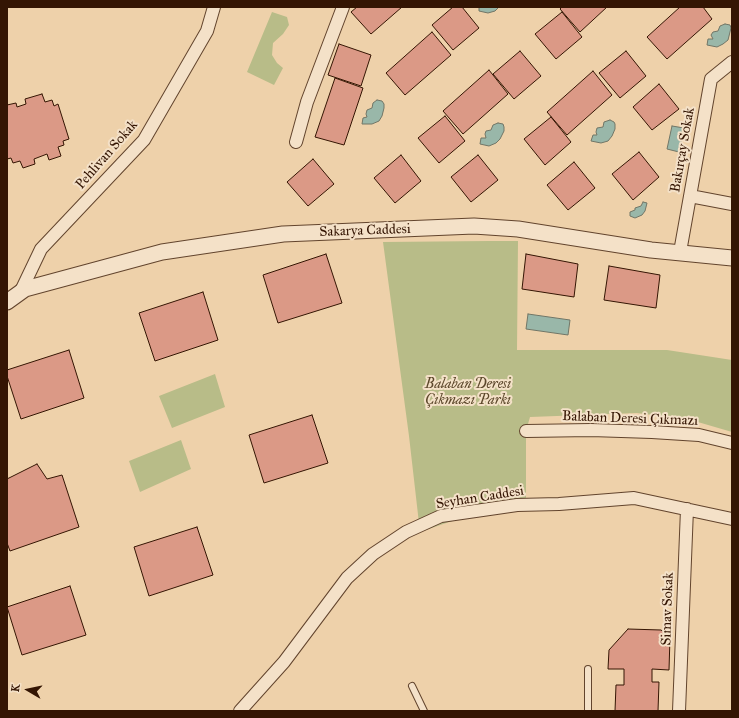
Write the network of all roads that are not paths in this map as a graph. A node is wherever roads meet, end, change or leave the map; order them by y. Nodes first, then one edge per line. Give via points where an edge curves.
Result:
1 (214, 7) edge
2 (343, 7) edge
3 (732, 62) edge
4 (296, 142) dead end
5 (690, 196) junction
6 (732, 204) edge
7 (680, 252) junction
8 (732, 258) edge
9 (20, 293) junction
10 (7, 302) edge
11 (526, 432) dead end
12 (732, 443) edge
13 (687, 509) junction
14 (732, 519) edge
15 (588, 669) dead end
16 (412, 686) dead end
17 (240, 711) edge
18 (424, 711) edge
19 (588, 711) edge
20 (679, 711) edge

1 - 9 street, Pehlivan Sokak via 207,31 144,140 41,249
2 - 4 street via 307,102
3 - 5 street, Bakırçay Sokak via 711,79
5 - 6 street
5 - 7 street, Bakırçay Sokak
7 - 8 street, Sakarya Caddesi
7 - 9 street, Sakarya Caddesi via 518,229 474,226 283,234 162,252 70,276 25,289
9 - 10 street, Sakarya Caddesi
11 - 12 street, Balaban Deresi Çıkmazı via 652,432 699,435
13 - 14 street, Seyhan Caddesi
13 - 17 street, Seyhan Caddesi via 634,498 518,505 441,516 406,532 373,554 347,578 284,662
13 - 20 street, Simav Sokak
15 - 19 lane
16 - 18 lane

